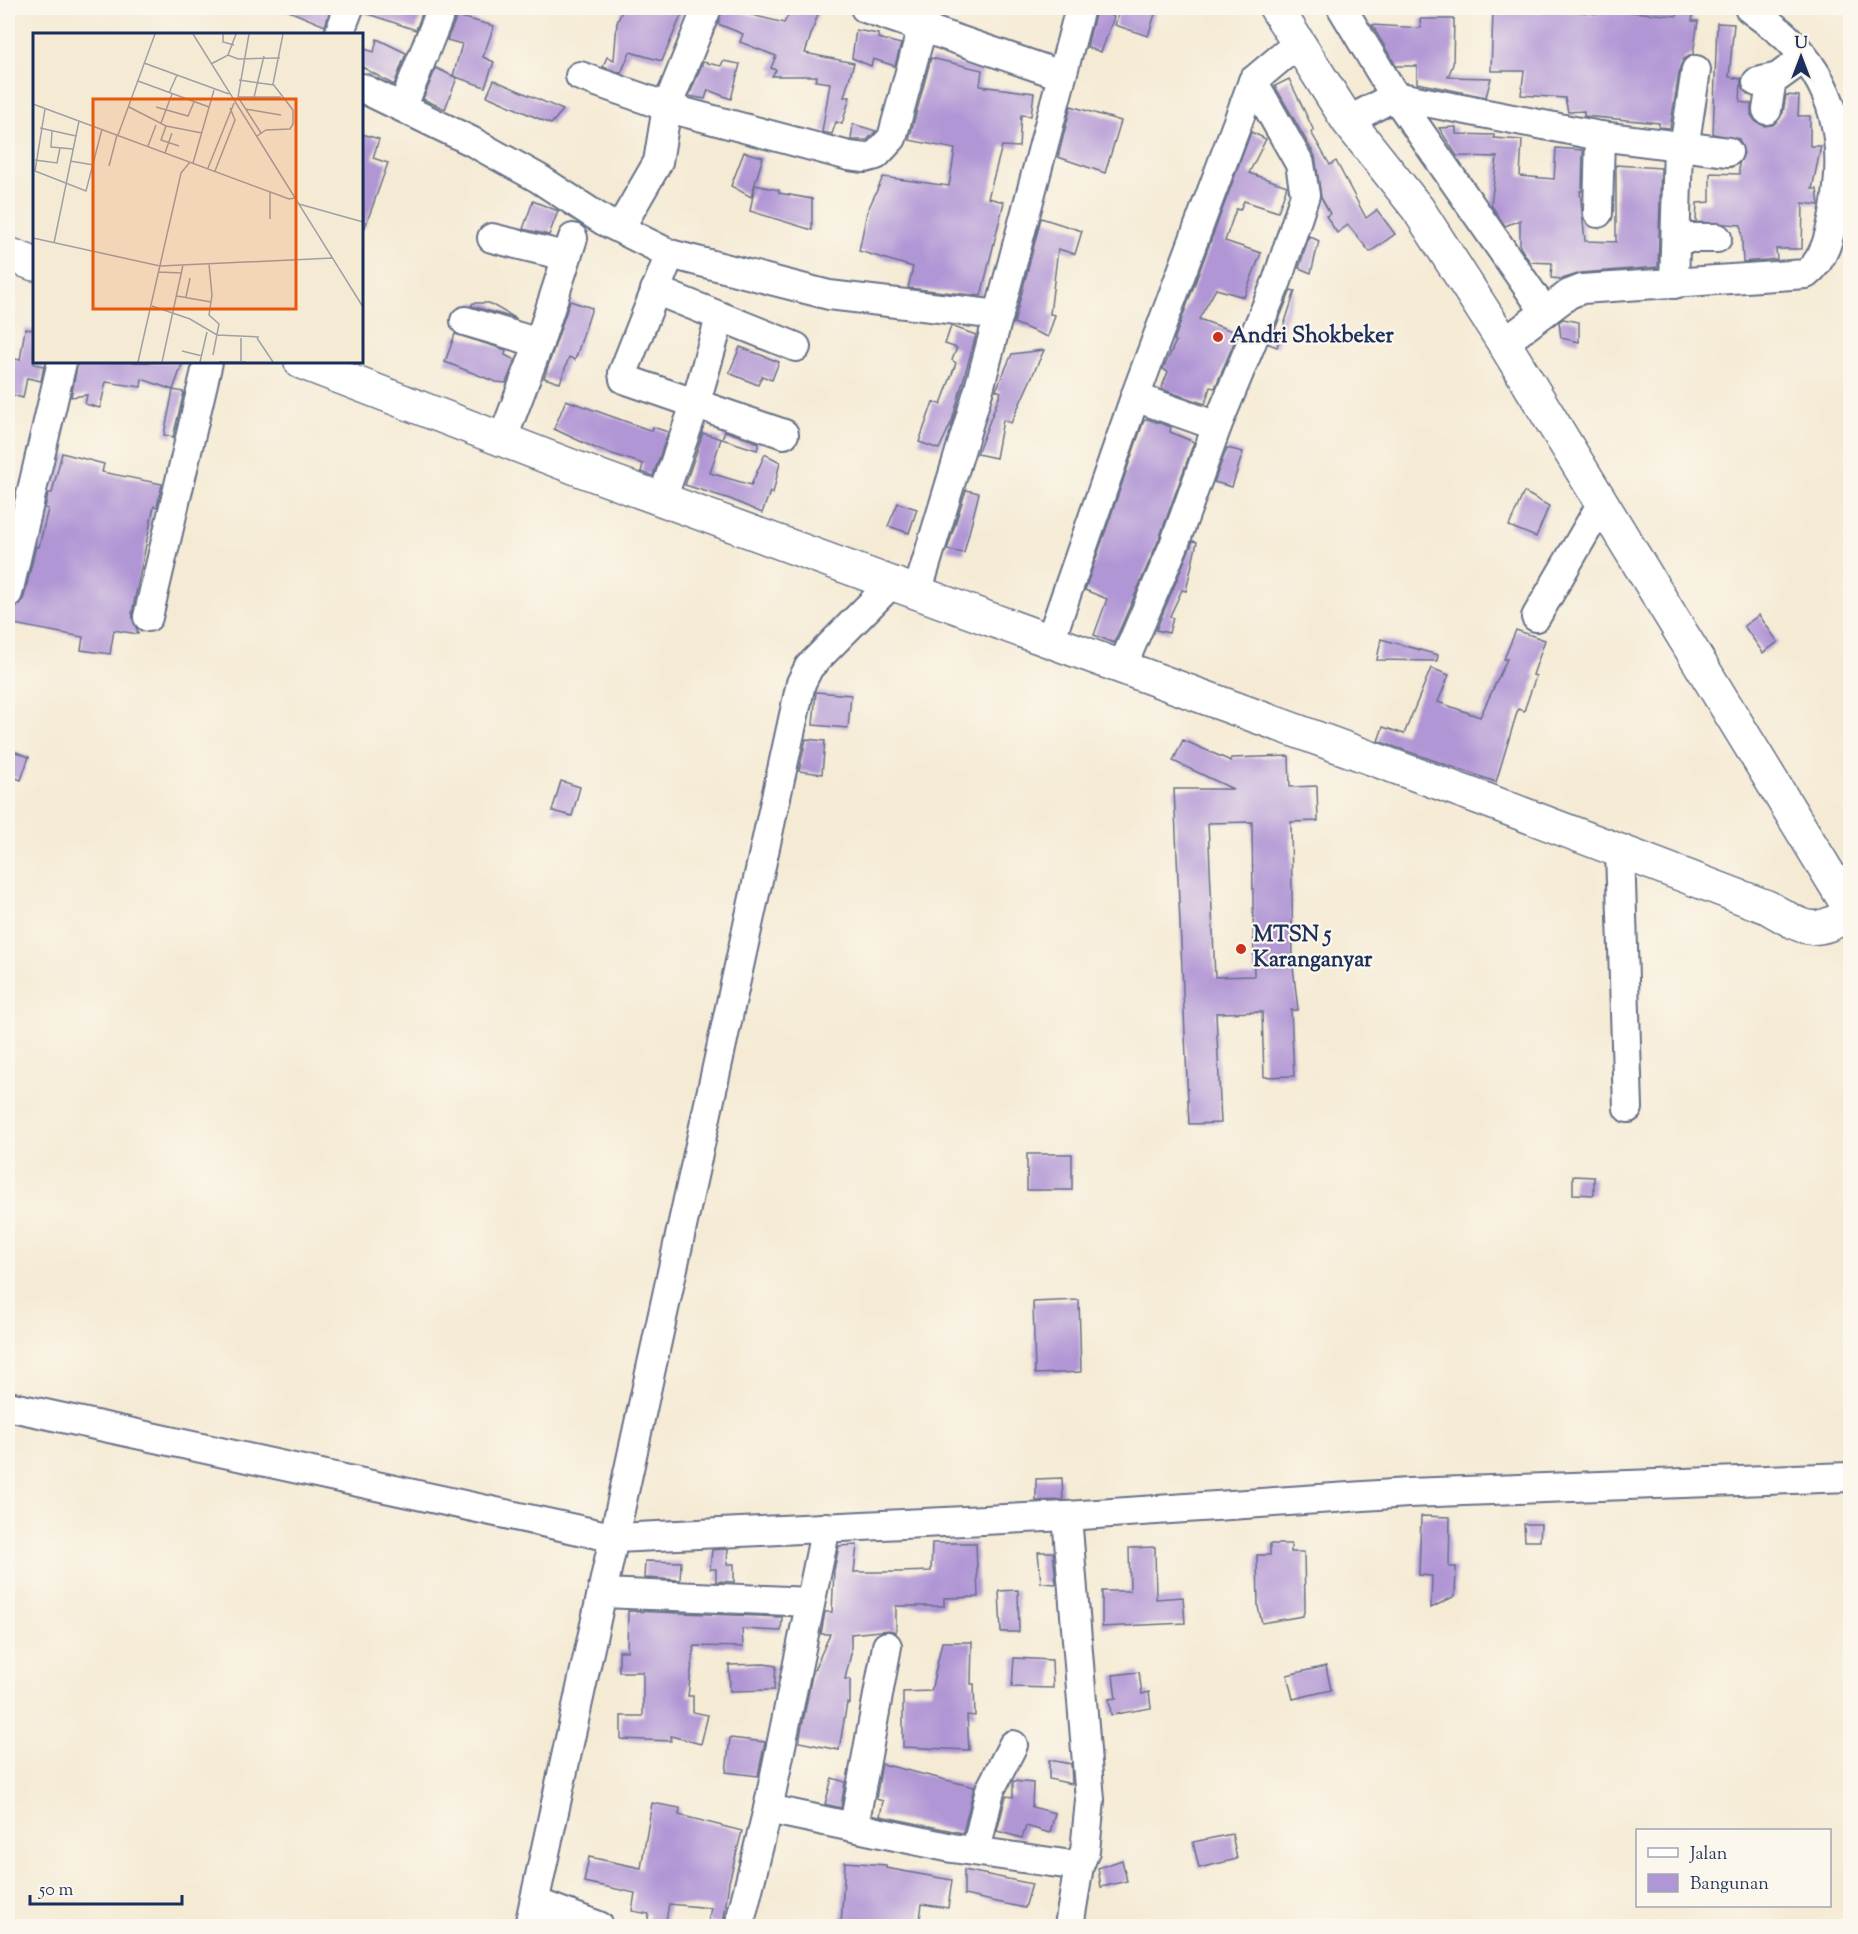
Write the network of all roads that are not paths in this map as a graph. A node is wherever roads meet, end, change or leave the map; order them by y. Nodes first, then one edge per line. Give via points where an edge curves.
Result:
1 (349, 8) edge
2 (442, 8) edge
3 (707, 8) edge
4 (865, 8) edge
5 (1080, 8) edge
6 (1276, 8) edge
7 (1342, 8) edge
8 (1749, 8) edge
9 (922, 28) junction
10 (339, 33) edge
11 (1297, 44) junction
12 (1804, 57) junction
13 (1696, 70) dead end
14 (1061, 75) junction
15 (580, 76) dead end
16 (1253, 81) junction
17 (363, 88) edge
18 (403, 106) junction
19 (667, 107) junction
20 (1374, 107) junction
21 (1767, 110) dead end
22 (1600, 136) junction
23 (1681, 147) junction
24 (1728, 152) dead end
25 (1598, 213) dead end
26 (620, 228) junction
27 (492, 238) dead end
28 (1676, 238) junction
29 (1717, 238) dead end
30 (8, 254) edge
31 (670, 254) junction
32 (33, 264) edge
33 (1674, 284) junction
34 (655, 290) junction
35 (1545, 312) junction
36 (999, 315) junction
37 (720, 318) junction
38 (465, 321) dead end
39 (1508, 340) junction
40 (539, 342) junction
41 (796, 347) dead end
42 (62, 363) edge
43 (208, 363) edge
44 (304, 363) edge
45 (1135, 397) junction
46 (695, 405) junction
47 (1217, 426) junction
48 (784, 434) dead end
49 (503, 438) junction
50 (662, 499) junction
51 (1602, 503) junction
52 (904, 588) junction
53 (8, 593) edge
54 (148, 617) dead end
55 (1536, 617) dead end
56 (1050, 641) junction
57 (1122, 667) junction
58 (1620, 851) junction
59 (1851, 909) edge
60 (1851, 914) edge
61 (1628, 1108) dead end
62 (8, 1406) edge
63 (1851, 1477) edge
64 (1067, 1516) junction
65 (826, 1527) junction
66 (616, 1538) junction
67 (604, 1593) junction
68 (810, 1602) junction
69 (887, 1646) dead end
70 (1013, 1745) dead end
71 (768, 1809) junction
72 (854, 1826) junction
73 (976, 1851) junction
74 (1078, 1866) junction
75 (532, 1914) edge
76 (599, 1926) edge
77 (739, 1926) edge
78 (1069, 1926) edge

1 - 10 street
2 - 18 street
3 - 19 street
4 - 9 street
5 - 14 street
6 - 11 main road
7 - 20 street
8 - 12 street via 1783,34
9 - 14 street
9 - 19 street via 892,138 876,155 849,156
11 - 16 street
11 - 20 main road
12 - 21 street via 1765,80
12 - 33 street via 1832,102 1841,156 1835,207 1823,255 1806,274
13 - 23 street
14 - 36 street
15 - 19 street
16 - 45 street
16 - 47 street via 1300,164 1305,195 1277,281
17 - 18 street
18 - 26 street via 538,178
19 - 26 street via 658,162
20 - 22 street
20 - 35 street
20 - 39 main road via 1418,209
22 - 23 street
22 - 25 street
23 - 24 street
23 - 28 street
26 - 31 street
27 - 40 street via 569,247
28 - 29 street
28 - 33 street
30 - 32 main road
31 - 34 street
31 - 36 street via 840,297
33 - 35 street via 1582,289
34 - 37 street
34 - 46 street via 623,378
35 - 39 street
36 - 52 street via 980,389
37 - 41 street
37 - 46 street
38 - 40 street
39 - 51 main road
40 - 49 street
42 - 53 street
43 - 54 street
44 - 49 main road
45 - 47 street
45 - 56 street
46 - 48 street
46 - 50 street
47 - 57 street via 1174,545
49 - 50 main road
50 - 52 main road
51 - 55 street
51 - 59 main road
52 - 56 main road
52 - 66 street via 808,667 801,683
56 - 57 main road
57 - 58 main road
58 - 60 main road via 1812,929 1827,928
58 - 61 street
62 - 66 street
63 - 64 street via 1408,1493
64 - 65 street
64 - 74 street via 1090,1778 1085,1851
65 - 66 street
65 - 68 street
66 - 67 street
67 - 68 street
67 - 75 street
68 - 71 street
69 - 72 street
70 - 73 street via 990,1790
71 - 72 street
71 - 77 street
72 - 73 street
73 - 74 street
74 - 78 street
75 - 76 street

